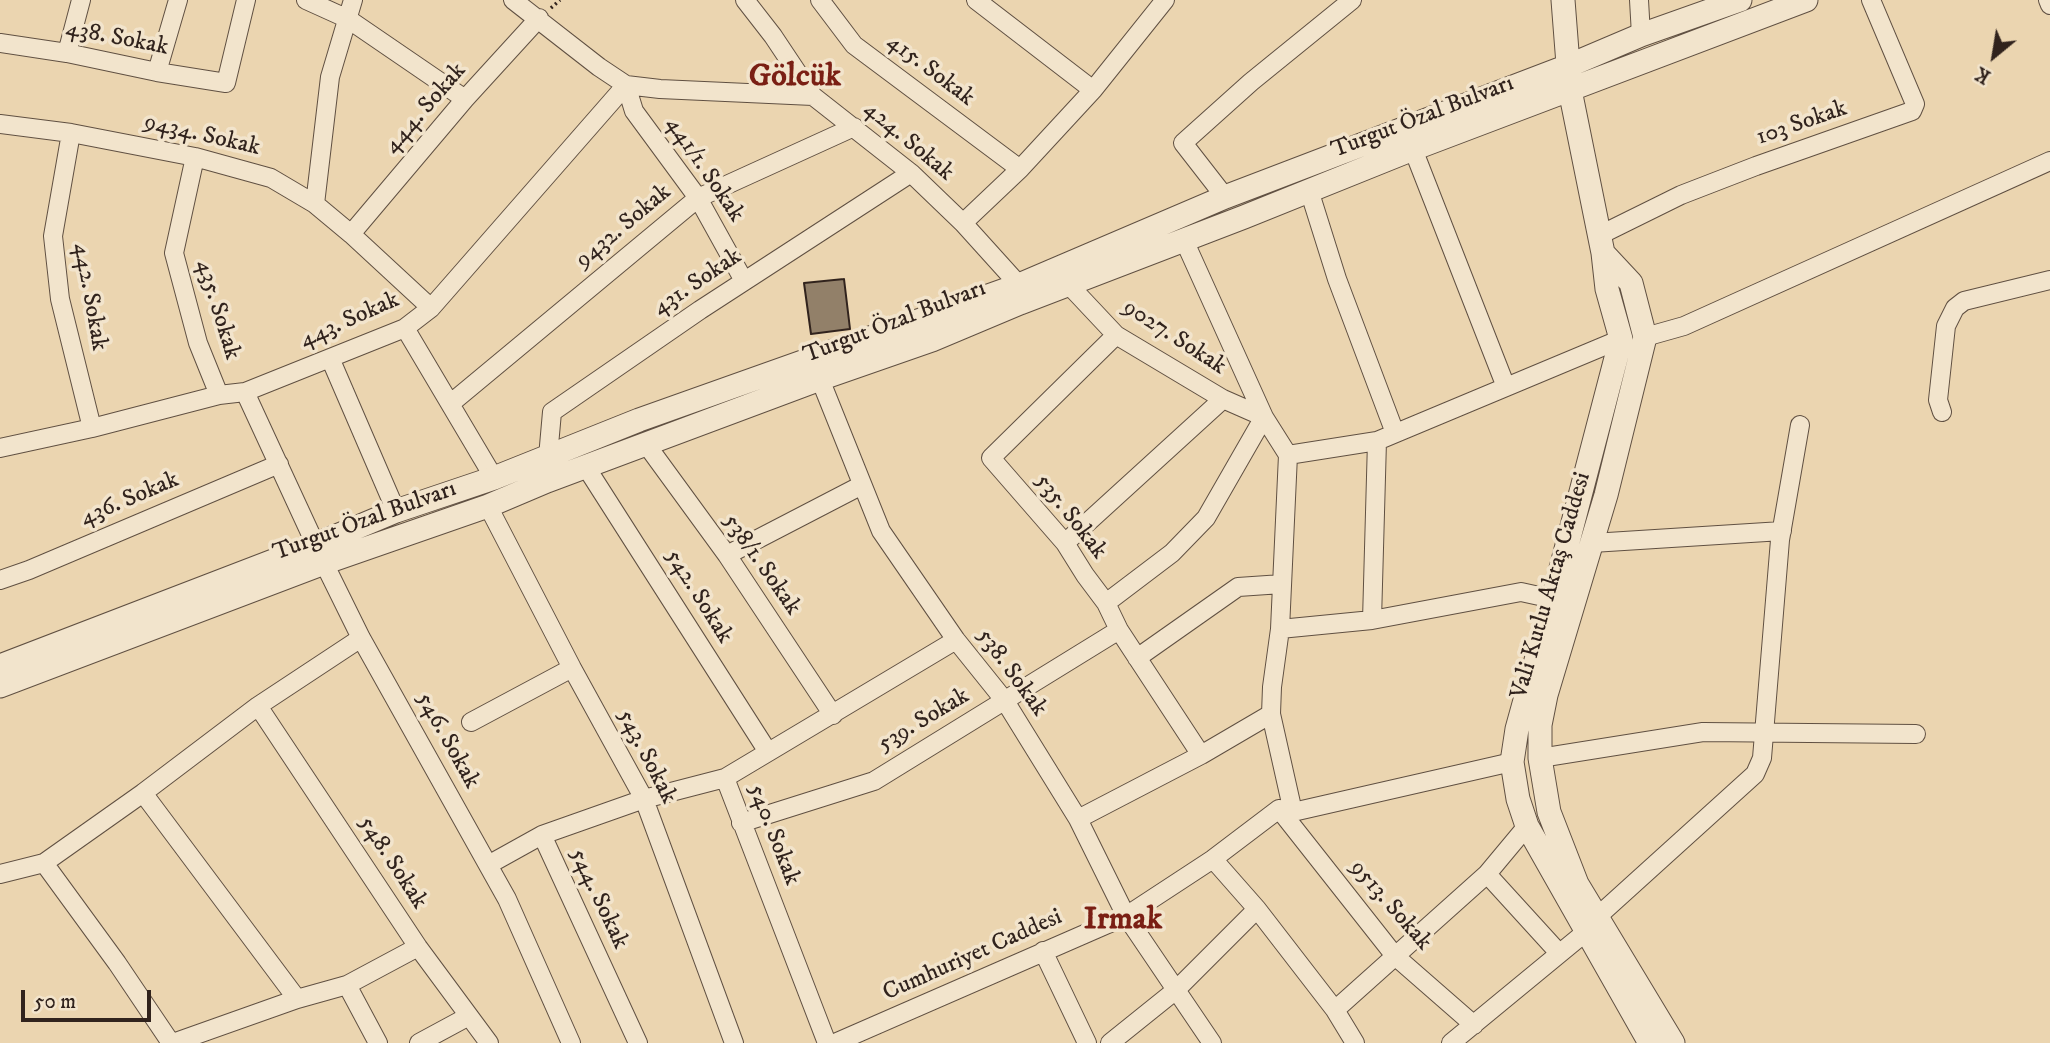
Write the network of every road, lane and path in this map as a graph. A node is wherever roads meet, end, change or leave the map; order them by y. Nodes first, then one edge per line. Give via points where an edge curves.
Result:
1 (80, 0) edge
2 (178, 0) edge
3 (246, 0) edge
4 (306, 0) edge
5 (353, 0) edge
6 (513, 0) edge
7 (745, 0) edge
8 (820, 0) edge
9 (976, 0) edge
10 (1352, 0) edge
11 (1563, 0) edge
12 (1639, 0) edge
13 (1740, 0) edge
14 (1806, 0) edge
15 (1871, 0) edge
16 (1159, 2) edge
17 (539, 18) junction
18 (348, 19) junction
19 (1642, 35) junction
20 (0, 43) edge
21 (67, 53) junction
22 (1568, 66) junction
23 (157, 72) junction
24 (626, 85) junction
25 (1093, 90) junction
26 (1570, 90) junction
27 (813, 96) junction
28 (465, 99) junction
29 (0, 124) edge
30 (854, 127) junction
31 (71, 133) junction
32 (1413, 149) junction
33 (195, 157) junction
34 (2050, 161) edge
35 (1020, 169) junction
36 (911, 173) junction
37 (1309, 190) junction
38 (1225, 197) junction
39 (698, 198) junction
40 (315, 204) junction
41 (963, 223) junction
42 (351, 234) junction
43 (1184, 240) junction
44 (1602, 244) junction
45 (2050, 280) edge
46 (744, 281) junction
47 (1018, 285) junction
48 (1069, 285) junction
49 (430, 309) junction
50 (405, 328) junction
51 (1116, 335) junction
52 (1645, 337) junction
53 (1621, 339) junction
54 (330, 358) junction
55 (820, 379) junction
56 (1506, 387) junction
57 (245, 391) junction
58 (219, 395) junction
59 (1223, 399) junction
60 (450, 404) junction
61 (1942, 412) dead end
62 (1264, 417) junction
63 (1800, 425) dead end
64 (92, 428) junction
65 (1395, 433) junction
66 (1377, 441) junction
67 (646, 444) junction
68 (0, 447) edge
69 (1288, 455) junction
70 (548, 457) junction
71 (279, 464) junction
72 (586, 467) junction
73 (494, 478) junction
74 (862, 485) junction
75 (488, 506) junction
76 (396, 511) junction
77 (1782, 531) junction
78 (1065, 543) junction
79 (1592, 543) junction
80 (319, 554) junction
81 (727, 555) junction
82 (0, 580) edge
83 (1282, 584) junction
84 (1553, 599) junction
85 (1106, 603) junction
86 (1373, 620) junction
87 (1280, 629) junction
88 (1119, 630) junction
89 (361, 638) junction
90 (956, 640) junction
91 (1137, 658) junction
92 (0, 666) edge
93 (572, 668) junction
94 (0, 686) edge
95 (1005, 701) junction
96 (258, 706) junction
97 (1271, 714) junction
98 (833, 715) junction
99 (471, 722) dead end
100 (1764, 732) junction
101 (1916, 734) dead end
102 (768, 752) junction
103 (1201, 755) junction
104 (1540, 758) junction
105 (1512, 762) junction
106 (725, 778) junction
107 (144, 793) junction
108 (644, 799) junction
109 (1286, 810) junction
110 (1078, 819) junction
111 (741, 823) junction
112 (1527, 826) junction
113 (542, 835) junction
114 (1213, 859) junction
115 (44, 863) junction
116 (488, 865) junction
117 (0, 874) edge
118 (1487, 874) junction
119 (1257, 909) junction
120 (1126, 916) junction
121 (1592, 924) junction
122 (418, 947) junction
123 (1042, 951) junction
124 (1559, 953) junction
125 (1395, 956) junction
126 (347, 985) junction
127 (1176, 990) junction
128 (297, 999) junction
129 (1335, 1010) junction
130 (469, 1016) junction
131 (1474, 1025) junction
132 (172, 1043) edge
133 (378, 1043) edge
134 (419, 1043) edge
135 (489, 1043) edge
136 (571, 1043) edge
137 (638, 1043) edge
138 (734, 1043) edge
139 (827, 1043) edge
140 (835, 1043) edge
141 (1087, 1043) edge
142 (1110, 1043) edge
143 (1212, 1043) edge
144 (1355, 1043) edge
145 (1451, 1043) edge
146 (1650, 1043) edge
147 (1673, 1043) edge

1 - 21 street
2 - 23 street
3 - 23 street, 438. Sokak via 226,83
4 - 18 street
5 - 18 street
6 - 17 street
7 - 27 street, 424. Sokak
8 - 35 street, 415. Sokak via 854,45
9 - 25 street
10 - 38 street via 1183,143
11 - 22 street
12 - 19 street
13 - 19 street, Turgut Özal Bulvarı
14 - 26 street, Turgut Özal Bulvarı
15 - 44 street, 103 Sokak via 1915,104 1912,111 1681,195
16 - 25 street
17 - 24 street
17 - 28 street, 444. Sokak
18 - 28 street
18 - 40 street via 330,77
19 - 22 street, Turgut Özal Bulvarı
20 - 21 street, 438. Sokak
21 - 23 street, 438. Sokak
22 - 26 street
22 - 38 street, Turgut Özal Bulvarı
24 - 27 street
24 - 39 street, 441/1. Sokak via 634,111
24 - 49 street, 443. Sokak
25 - 35 street
26 - 32 street, Turgut Özal Bulvarı
26 - 44 street
27 - 30 street, 424. Sokak
28 - 42 street, 444. Sokak
29 - 31 street, 9434. Sokak
30 - 36 street, 424. Sokak
30 - 39 street, 9432. Sokak
31 - 33 street, 9434. Sokak
31 - 64 street, 442. Sokak via 53,236 60,299
32 - 37 street, Turgut Özal Bulvarı
32 - 56 street
33 - 40 street, 9434. Sokak via 271,178
33 - 58 street, 435. Sokak via 174,253 198,343
34 - 52 street via 1684,326
35 - 41 street
36 - 41 street, 424. Sokak
36 - 46 street, 431. Sokak
37 - 43 street, Turgut Özal Bulvarı
37 - 65 street
38 - 47 street, Turgut Özal Bulvarı
39 - 46 street, 441/1. Sokak
39 - 60 street, 9432. Sokak
40 - 42 street, 9434. Sokak
41 - 47 street, 424. Sokak
42 - 49 street, 9434. Sokak
43 - 48 street, Turgut Özal Bulvarı
43 - 62 street
44 - 52 street, Vali Kutlu Aktaş Caddesi via 1631,282
44 - 53 street via 1607,289
45 - 61 street via 1964,301 1955,308 1946,326 1938,400
46 - 70 street, 431. Sokak via 552,412
47 - 70 street, Turgut Özal Bulvarı
48 - 51 street, 9027. Sokak
48 - 55 street, Turgut Özal Bulvarı
49 - 50 street, 443. Sokak
50 - 54 street, 443. Sokak
50 - 60 street
51 - 59 street, 9027. Sokak
51 - 78 street, 535. Sokak via 992,458
52 - 79 street, Vali Kutlu Aktaş Caddesi
53 - 56 street
53 - 84 street, Vali Kutlu Aktaş Caddesi
54 - 57 street, 443. Sokak
54 - 76 street
55 - 67 street, Turgut Özal Bulvarı
55 - 74 street, 538. Sokak
56 - 65 street
57 - 58 street, 443. Sokak
57 - 71 street, 546. Sokak
58 - 64 street, 443. Sokak
59 - 62 street, 9027. Sokak
59 - 78 street
60 - 73 street
62 - 69 street
62 - 85 street via 1206,518 1172,553
63 - 77 street
64 - 68 street, 443. Sokak
65 - 66 street
66 - 69 street
66 - 86 street
67 - 72 street, Turgut Özal Bulvarı
67 - 81 street, 538/1. Sokak
69 - 83 street
70 - 73 street, Turgut Özal Bulvarı
71 - 80 street, 546. Sokak
71 - 82 street, 436. Sokak
72 - 75 street, Turgut Özal Bulvarı
72 - 102 street, 542. Sokak
73 - 76 street, Turgut Özal Bulvarı
74 - 81 street
74 - 90 street, 538. Sokak via 881,531
75 - 80 street, Turgut Özal Bulvarı
75 - 93 street, 543. Sokak
76 - 80 street, Turgut Özal Bulvarı
77 - 79 street
77 - 100 street
78 - 85 street, 535. Sokak
79 - 104 street, Vali Kutlu Aktaş Caddesi via 1546,695
80 - 89 street, 546. Sokak
80 - 92 street, Turgut Özal Bulvarı
80 - 94 street, Turgut Özal Bulvarı
81 - 98 street, 538/1. Sokak
83 - 87 street
83 - 91 street via 1238,587
84 - 86 street via 1521,592
84 - 105 street, Vali Kutlu Aktaş Caddesi
85 - 88 street, 535. Sokak
86 - 87 street
87 - 97 street
88 - 91 street, 535. Sokak
88 - 95 street, 539. Sokak
89 - 96 street
89 - 116 street, 546. Sokak
90 - 95 street, 538. Sokak
90 - 98 street, 540. Sokak
91 - 103 street, 535. Sokak
93 - 99 street
93 - 108 street, 543. Sokak
95 - 110 street, 538. Sokak
95 - 111 street, 539. Sokak via 874,781
96 - 107 street
96 - 122 street, 548. Sokak
97 - 103 street
97 - 109 street
98 - 102 street, 540. Sokak
100 - 101 street
100 - 104 street via 1703,732
100 - 121 street via 1755,774
102 - 106 street, 540. Sokak
103 - 110 street
104 - 105 street
104 - 121 street, Vali Kutlu Aktaş Caddesi via 1549,812
105 - 109 street, Cumhuriyet Caddesi
105 - 112 street, Vali Kutlu Aktaş Caddesi
106 - 108 street, 544. Sokak
106 - 111 street, 540. Sokak
107 - 115 street
107 - 128 street
108 - 113 street, 544. Sokak
108 - 138 street, 543. Sokak
109 - 114 street, Cumhuriyet Caddesi
109 - 125 street, 9513. Sokak
110 - 120 street, 538. Sokak
111 - 139 street, 540. Sokak
112 - 118 street
112 - 121 street, Vali Kutlu Aktaş Caddesi
113 - 116 street
113 - 137 street, 544. Sokak
114 - 119 street
114 - 120 street, Cumhuriyet Caddesi
115 - 117 street
115 - 132 street
116 - 136 street, 546. Sokak
118 - 124 street
118 - 125 street
119 - 127 street
119 - 129 street
120 - 123 street, Cumhuriyet Caddesi
120 - 127 street, 538. Sokak
121 - 124 street
121 - 146 street, Vali Kutlu Aktaş Caddesi
121 - 147 street, Vali Kutlu Aktaş Caddesi
122 - 126 street
122 - 130 street, 548. Sokak
123 - 140 street, Cumhuriyet Caddesi
123 - 141 street
124 - 131 street
125 - 129 street
125 - 131 street, 9513. Sokak
126 - 128 street
126 - 133 street
127 - 142 street
127 - 143 street, 538. Sokak
128 - 132 street
129 - 144 street
130 - 134 street
130 - 135 street, 548. Sokak
131 - 145 street

